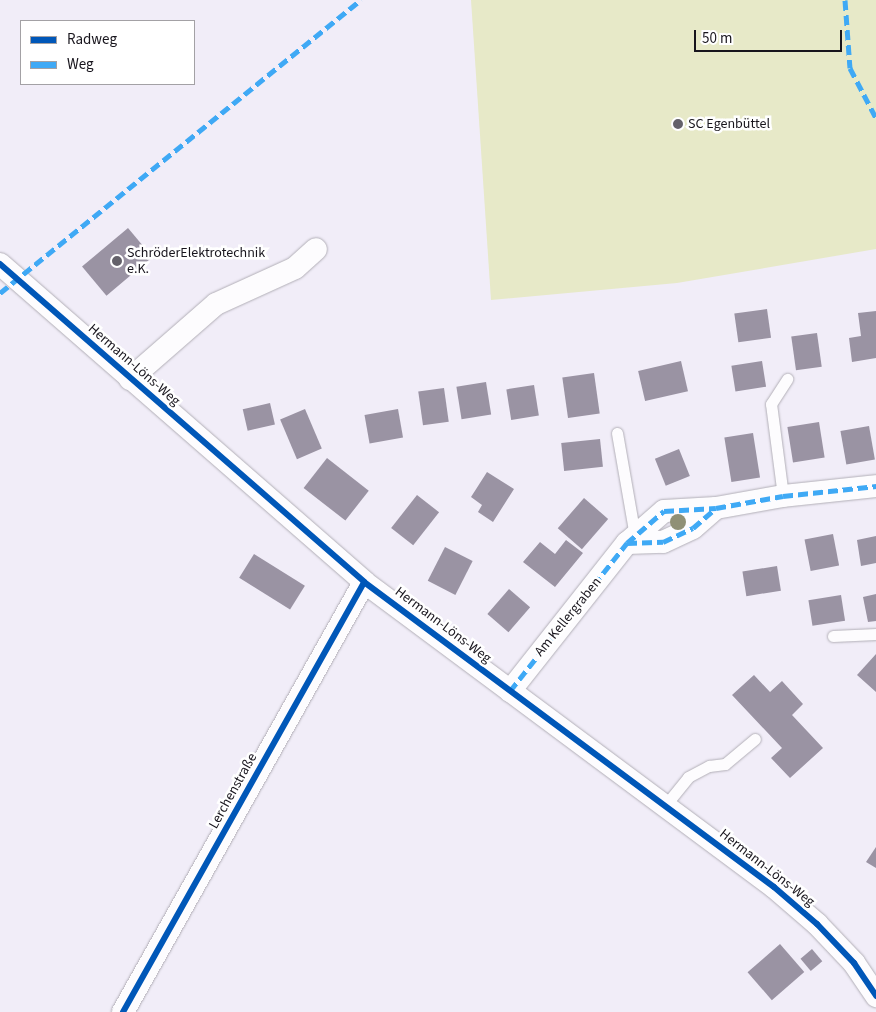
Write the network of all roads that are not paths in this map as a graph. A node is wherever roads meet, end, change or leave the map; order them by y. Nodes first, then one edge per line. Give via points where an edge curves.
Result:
1 (316, 250) dead end
2 (0, 264) edge
3 (130, 379) junction
4 (787, 379) dead end
5 (617, 433) dead end
6 (876, 486) edge
7 (783, 496) junction
8 (631, 539) junction
9 (364, 582) junction
10 (876, 634) edge
11 (833, 636) dead end
12 (510, 691) junction
13 (755, 739) dead end
14 (664, 807) junction
15 (876, 996) edge
16 (123, 1012) edge

1 - 3 street, Hermann-Löns-Weg via 294,268 216,304
2 - 3 street, Hermann-Löns-Weg
3 - 9 street, Hermann-Löns-Weg
4 - 7 lane via 771,404
5 - 8 lane
6 - 7 street
7 - 8 street via 716,508 693,528 663,542
8 - 12 street, Am Kellergraben
9 - 12 street, Hermann-Löns-Weg
9 - 16 street, Lerchenstraße
10 - 11 lane
12 - 14 street, Hermann-Löns-Weg
13 - 14 lane via 725,764 709,766 688,776
14 - 15 street, Hermann-Löns-Weg via 774,887 817,924 854,963

